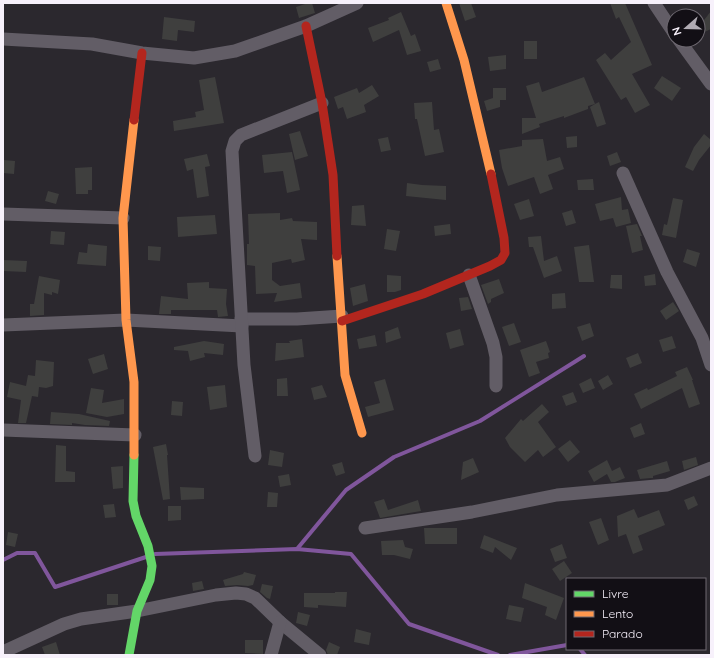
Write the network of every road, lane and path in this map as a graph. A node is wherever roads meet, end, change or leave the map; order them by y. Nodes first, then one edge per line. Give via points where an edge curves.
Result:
1 (357, 3) edge
2 (446, 3) edge
3 (654, 3) edge
4 (333, 8) edge
5 (666, 21) edge
6 (306, 26) junction
7 (3, 39) edge
8 (685, 48) edge
9 (142, 53) junction
10 (711, 84) edge
11 (322, 103) junction
12 (623, 172) dead end
13 (3, 214) edge
14 (123, 218) junction
15 (469, 275) junction
16 (342, 318) junction
17 (126, 320) junction
18 (242, 322) junction
19 (3, 325) edge
20 (706, 334) edge
21 (711, 365) edge
22 (496, 386) dead end
23 (3, 430) edge
24 (362, 433) dead end
25 (135, 435) junction
26 (256, 456) dead end
27 (711, 468) edge
28 (365, 528) dead end
29 (137, 611) junction
30 (280, 622) junction
31 (3, 652) edge
32 (129, 655) edge
33 (271, 655) edge
34 (320, 655) edge

1 - 4 street
2 - 15 street via 464,60 504,238 505,253 501,260
3 - 5 street
4 - 6 street
6 - 9 street via 235,51 194,58
6 - 11 street
7 - 9 street via 92,44
8 - 10 street
9 - 14 street
11 - 16 street via 333,175
11 - 18 street via 242,135 235,142 232,151
12 - 20 street via 667,272
13 - 14 street
14 - 17 street
15 - 16 street via 423,294
15 - 22 street via 493,343 496,357
16 - 18 street
16 - 24 street via 345,375
17 - 18 street
17 - 19 street
17 - 25 street via 134,382
18 - 26 street via 244,365
20 - 21 street
23 - 25 street
25 - 29 street via 134,501 136,516 148,546 152,566 150,580
27 - 28 street via 667,485 557,495 472,512
29 - 30 street via 236,593 255,598
29 - 31 street via 64,624
29 - 32 street
30 - 33 street
30 - 34 street

